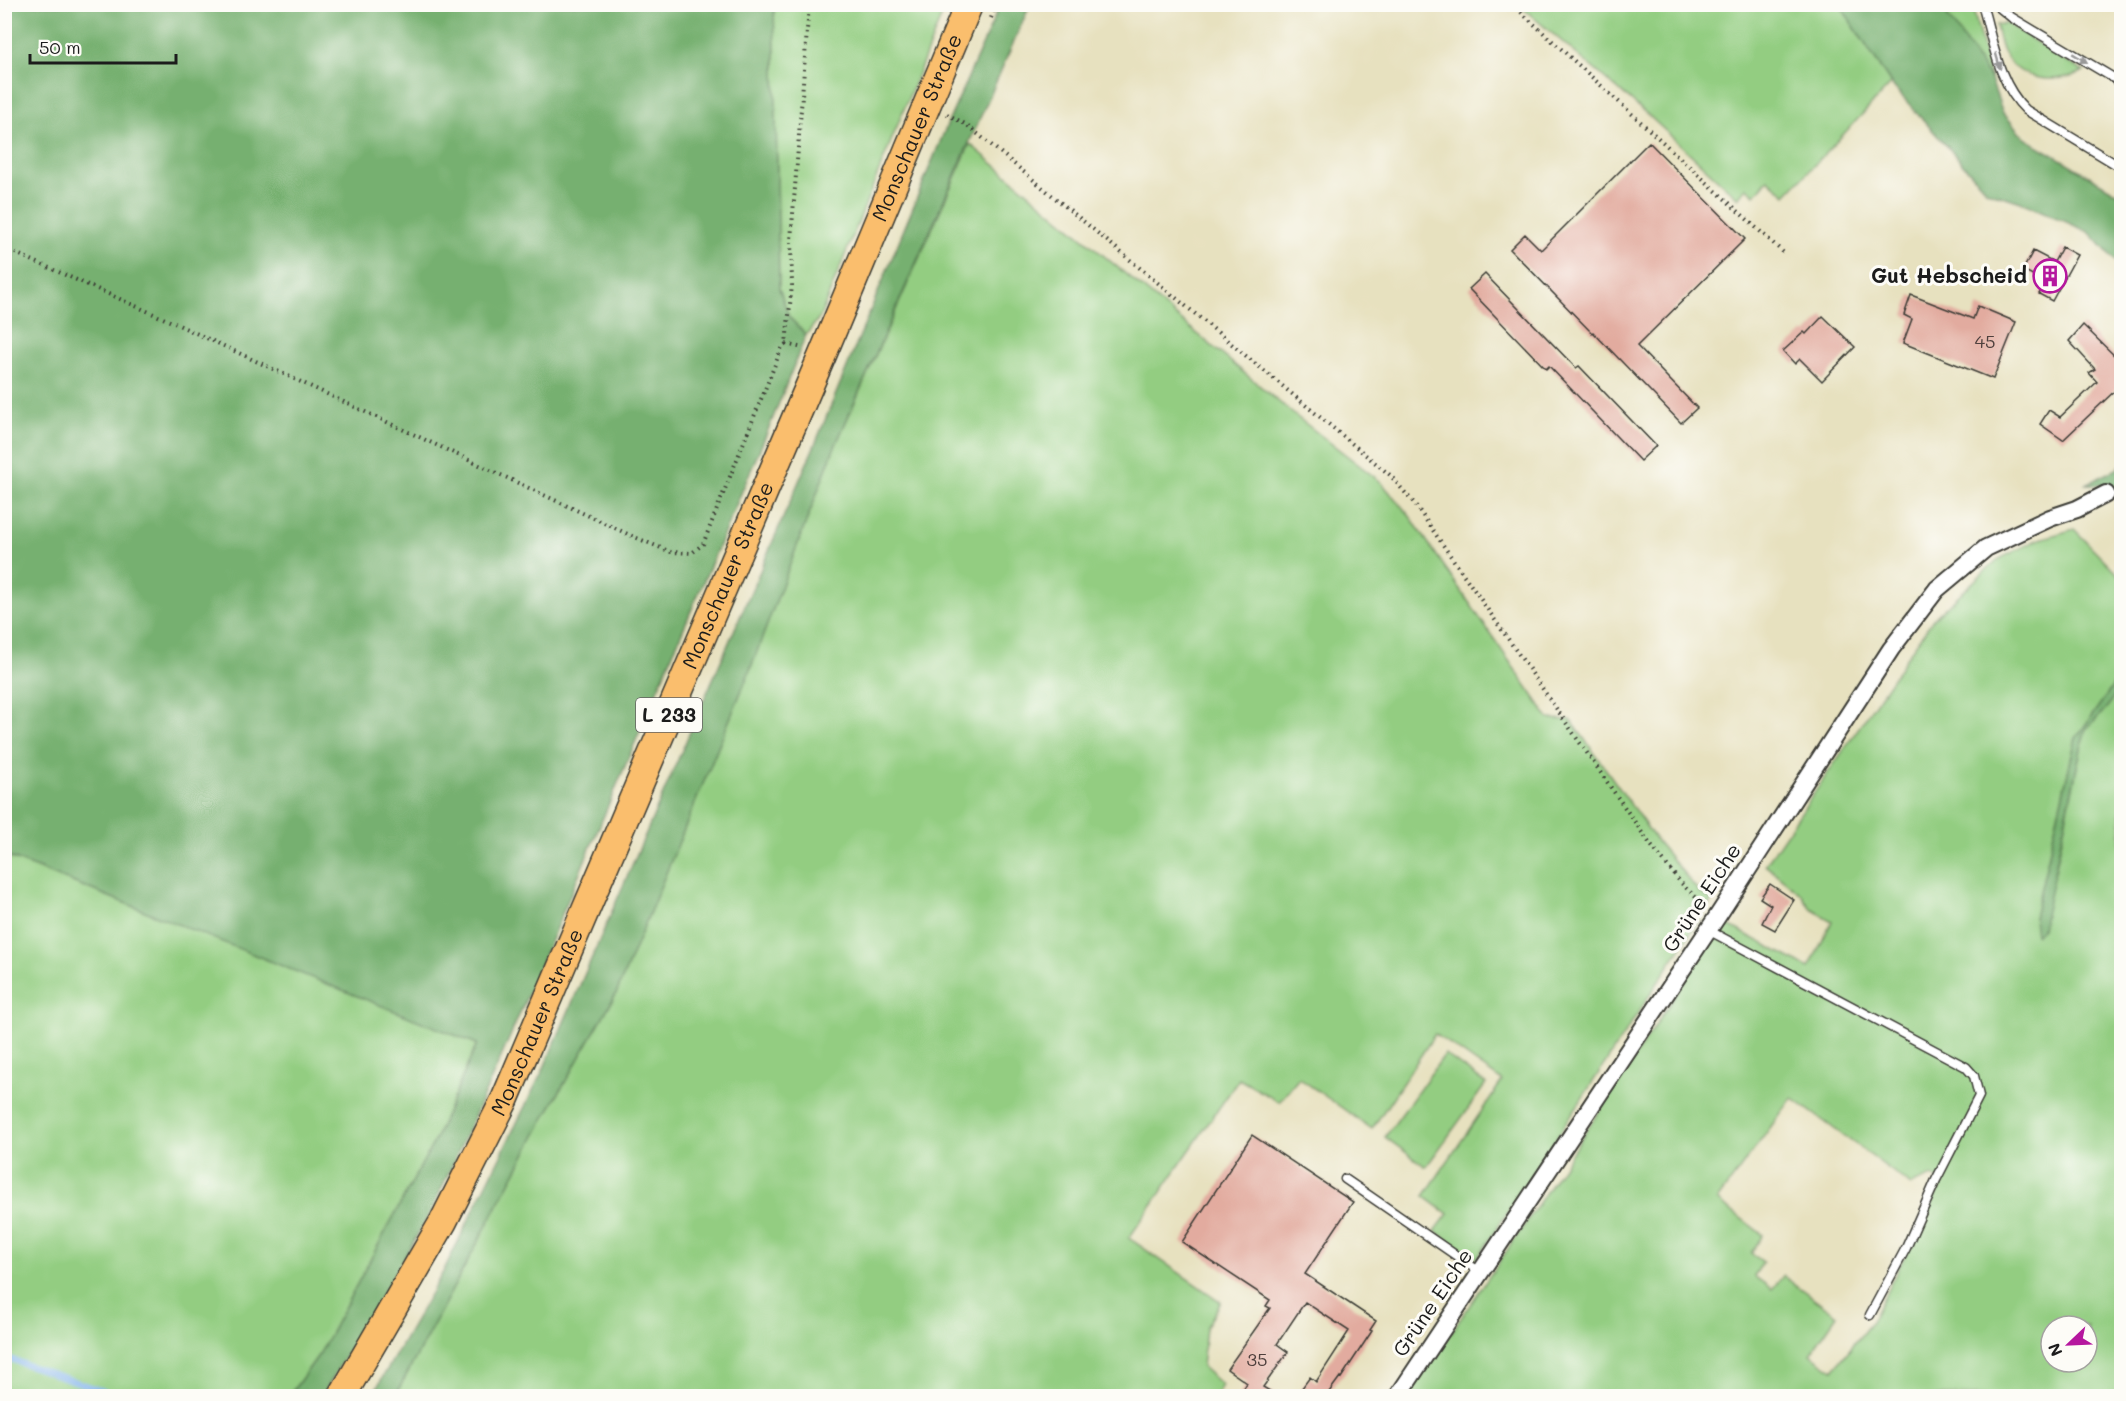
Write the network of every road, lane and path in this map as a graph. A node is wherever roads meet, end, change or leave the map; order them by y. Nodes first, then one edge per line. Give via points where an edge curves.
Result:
1 (809, 4) edge
2 (969, 4) edge
3 (1512, 4) edge
4 (1982, 4) edge
5 (1995, 4) edge
6 (2121, 83) edge
7 (947, 114) dead end
8 (2121, 168) edge
9 (4, 248) edge
10 (1786, 255) dead end
11 (2106, 494) dead end
12 (1719, 914) junction
13 (1708, 930) junction
14 (1345, 1179) dead end
15 (1480, 1272) junction
16 (1870, 1315) dead end
17 (342, 1396) edge
18 (1398, 1396) edge

1 - 9 path via 786,344 703,544 692,553 671,552 632,536
2 - 17 main road, Monschauer Straße / L 233 via 505,1099 443,1222
3 - 10 path
4 -> 8 lane via 2003,78 2017,102
5 -> 6 lane
7 - 12 path via 967,125 1389,475 1414,503 1650,844 1694,897
11 - 12 street, Grüne Eiche via 1986,548 1937,589 1891,649
12 - 13 street, Grüne Eiche
13 - 15 street, Grüne Eiche
13 - 16 lane via 1966,1067 1974,1076 1979,1096
14 - 15 lane
15 - 18 street, Grüne Eiche

